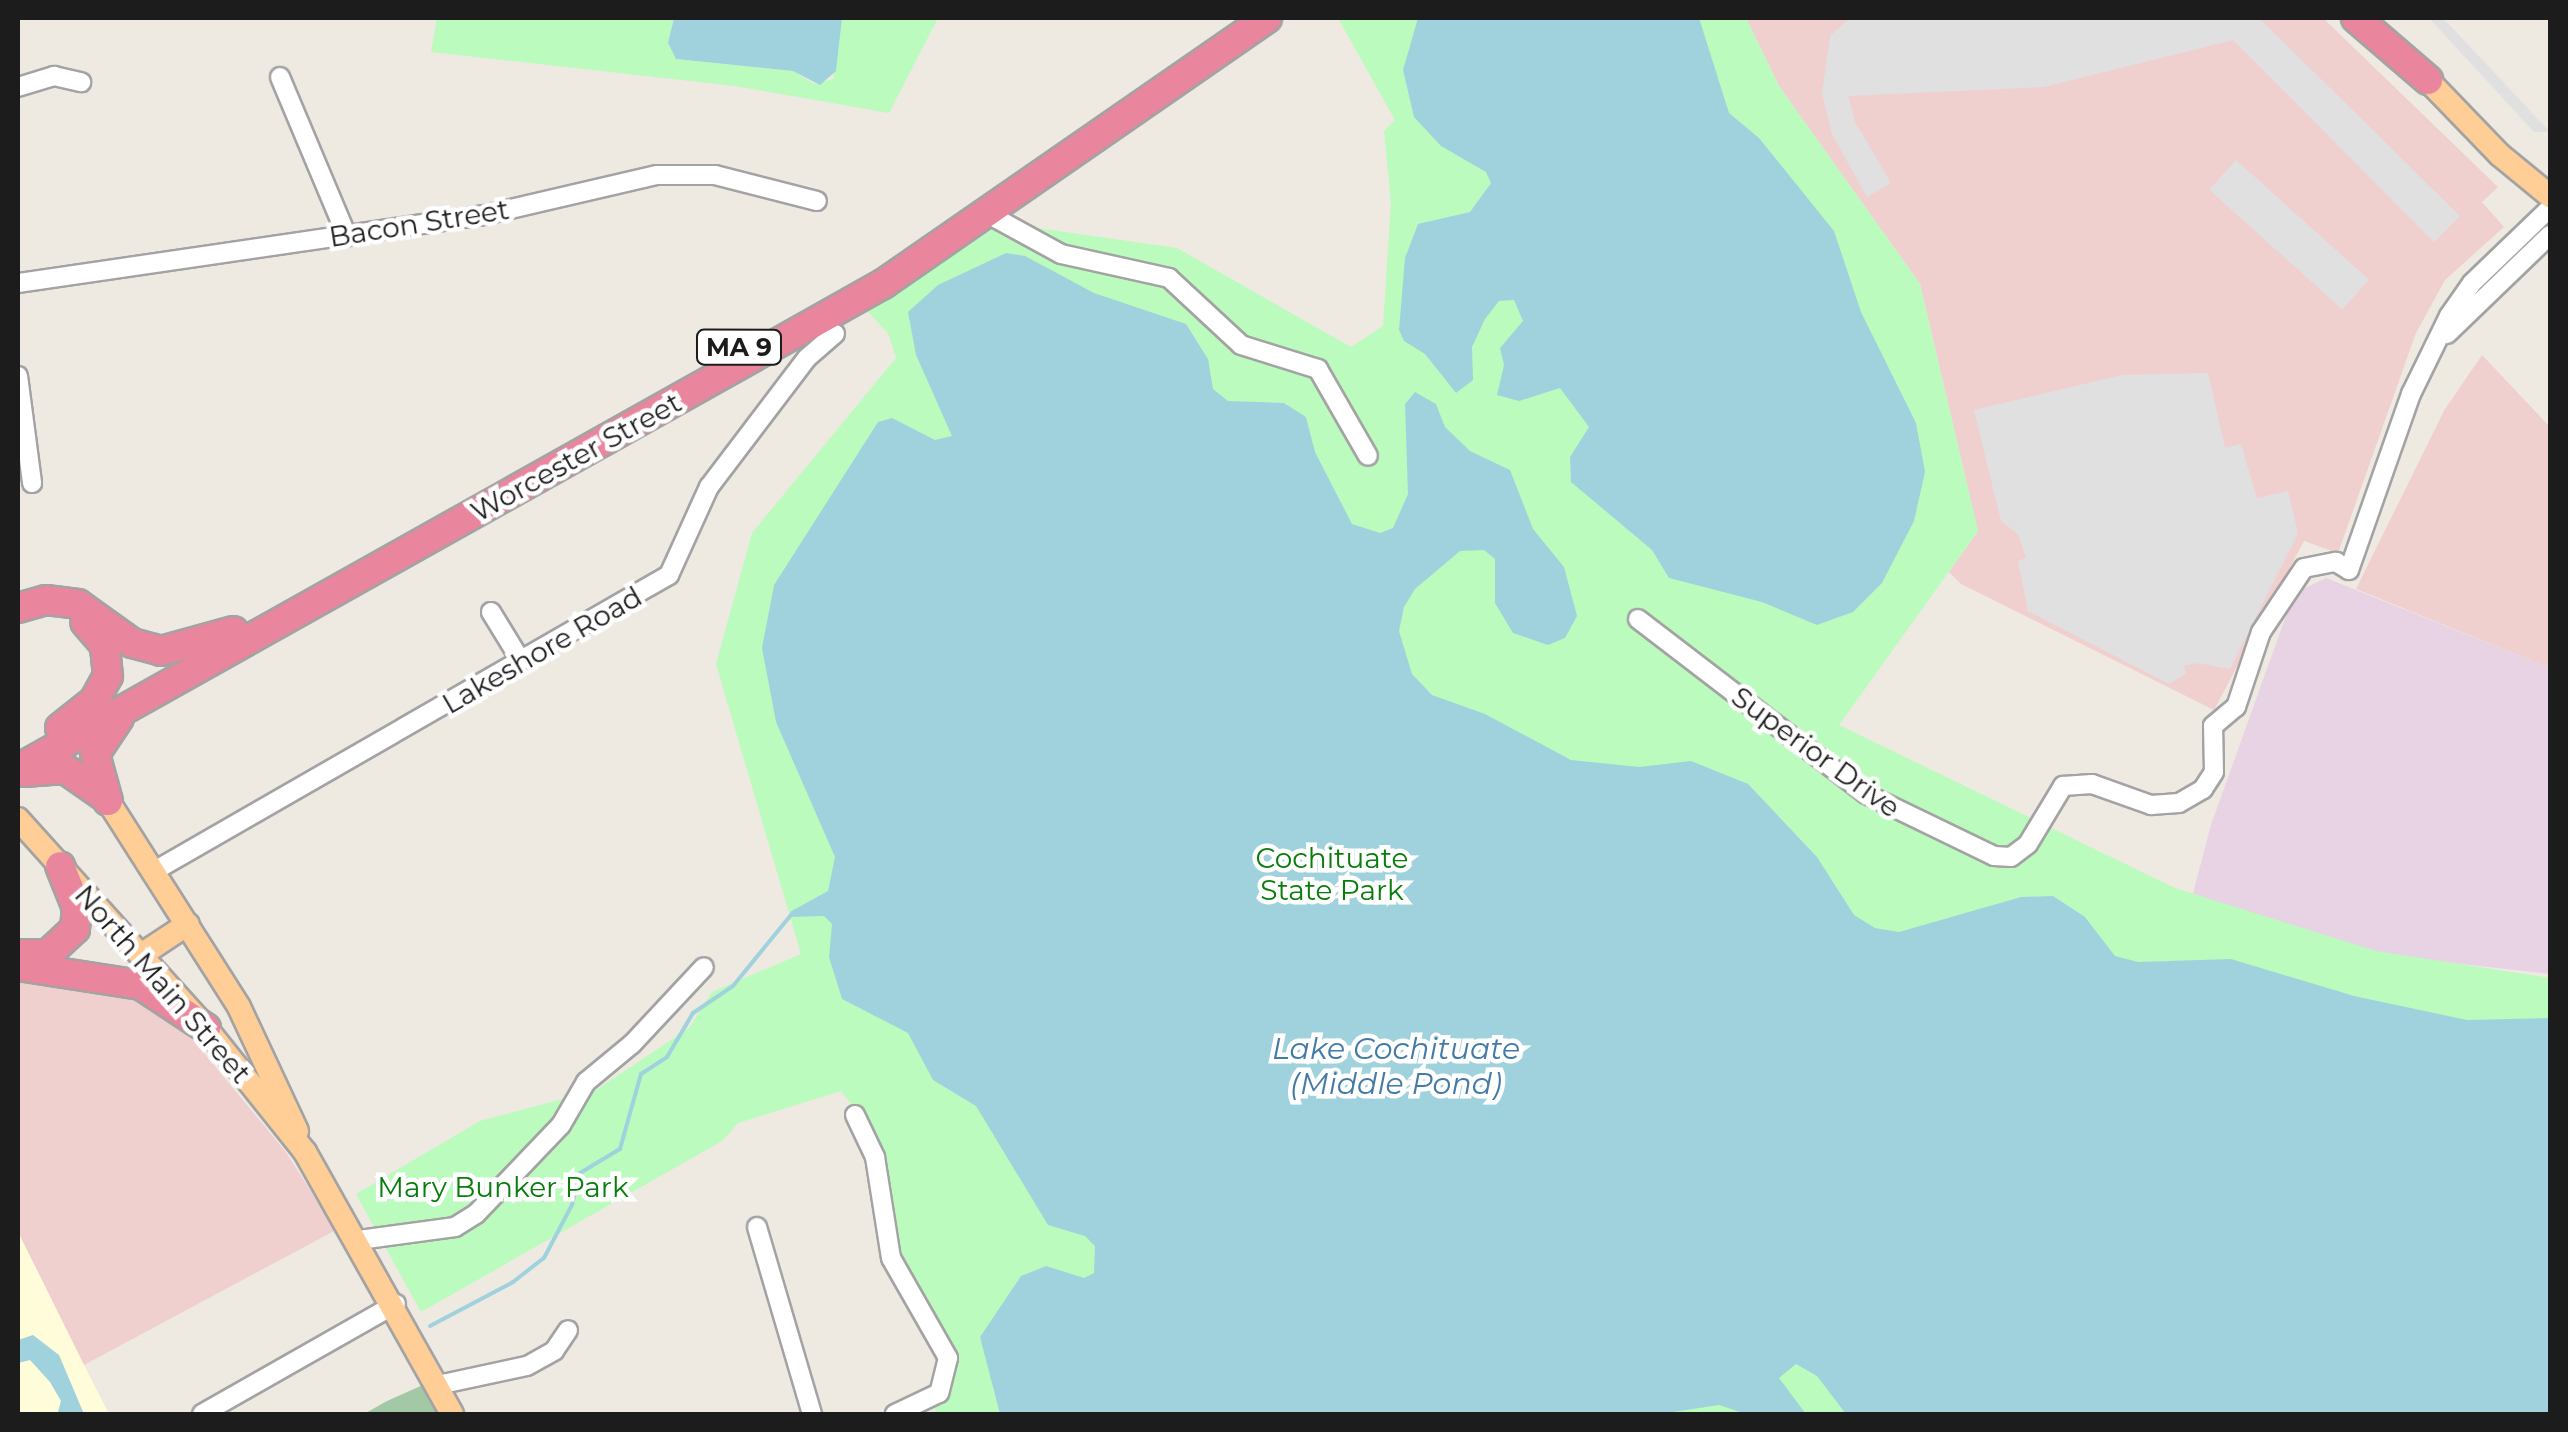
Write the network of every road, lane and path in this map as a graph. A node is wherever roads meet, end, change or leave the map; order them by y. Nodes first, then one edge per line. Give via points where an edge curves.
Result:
1 (1237, 18) edge
2 (1267, 18) edge
3 (2356, 18) edge
4 (2370, 18) edge
5 (280, 77) dead end
6 (2428, 80) junction
7 (81, 82) dead end
8 (18, 86) edge
9 (2550, 196) edge
10 (817, 201) dead end
11 (2550, 208) edge
12 (988, 214) junction
13 (2550, 235) edge
14 (348, 236) junction
15 (18, 282) edge
16 (835, 334) dead end
17 (2432, 348) junction
18 (18, 376) edge
19 (1368, 456) dead end
20 (32, 483) dead end
21 (18, 608) edge
22 (491, 612) dead end
23 (1638, 620) dead end
24 (18, 624) edge
25 (232, 631) junction
26 (521, 661) junction
27 (135, 704) junction
28 (60, 728) junction
29 (18, 751) edge
30 (18, 772) edge
31 (108, 801) junction
32 (18, 818) edge
33 (60, 866) junction
34 (156, 870) junction
35 (188, 924) junction
36 (18, 952) edge
37 (140, 955) junction
38 (18, 966) edge
39 (704, 966) dead end
40 (206, 1028) junction
41 (855, 1115) dead end
42 (305, 1152) junction
43 (756, 1227) dead end
44 (360, 1240) junction
45 (396, 1304) junction
46 (568, 1330) dead end
47 (438, 1385) junction
48 (202, 1414) edge
49 (452, 1414) edge
50 (812, 1414) edge
51 (895, 1414) edge

1 - 25 highway, Worcester Street / MA 9 via 912,249
2 - 12 highway, Worcester Street / MA 9
3 - 6 highway
4 - 6 main road
5 - 14 street
6 - 9 main road
7 - 8 street via 54,76
10 - 14 street, Bacon Street via 715,176 673,174
11 - 17 street, Superior Drive via 2466,290
12 - 19 street via 1061,254 1169,278 1241,345 1318,368
12 - 27 highway, Worcester Street / MA 9 via 848,304
13 - 17 street, Superior Drive
14 - 15 street, Bacon Street
16 - 26 street, Lakeshore Road via 807,358 708,487 669,575
17 - 23 street, Superior Drive via 2349,570 2336,562 2304,568 2262,632 2236,708 2213,726 2214,772 2203,789 2179,803 2151,805 2092,784 2063,786 2028,844 2011,856 1994,856 1875,800
18 - 20 street
21 - 25 highway via 46,600 78,604 132,644 161,651
22 - 26 street
24 - 28 highway via 38,614 65,614 88,625 105,645 105,684
25 - 28 highway, Worcester Street / MA 9
26 - 34 street, Lakeshore Road
27 - 30 highway, Worcester Street / MA 9
27 - 31 highway via 96,749
28 - 29 highway, Worcester Street / MA 9
30 - 31 highway via 65,768
31 - 34 main road, North Main Street
32 - 33 main road, North Main Street
33 - 36 highway via 77,908 75,929 48,954
33 - 37 main road, North Main Street
34 - 35 main road, North Main Street
35 - 37 main road
35 - 42 main road, North Main Street via 240,1007
37 - 40 main road, North Main Street
38 - 40 highway via 141,986
39 - 44 street via 632,1044 586,1082 561,1125 476,1214 455,1227
40 - 42 main road, North Main Street
41 - 51 street via 875,1157 888,1250 912,1302 945,1344 945,1383 930,1401
42 - 44 main road, North Main Street
43 - 50 street
44 - 45 main road, North Main Street
45 - 47 main road, North Main Street
45 - 48 street
46 - 47 street via 537,1362
47 - 49 main road, North Main Street

